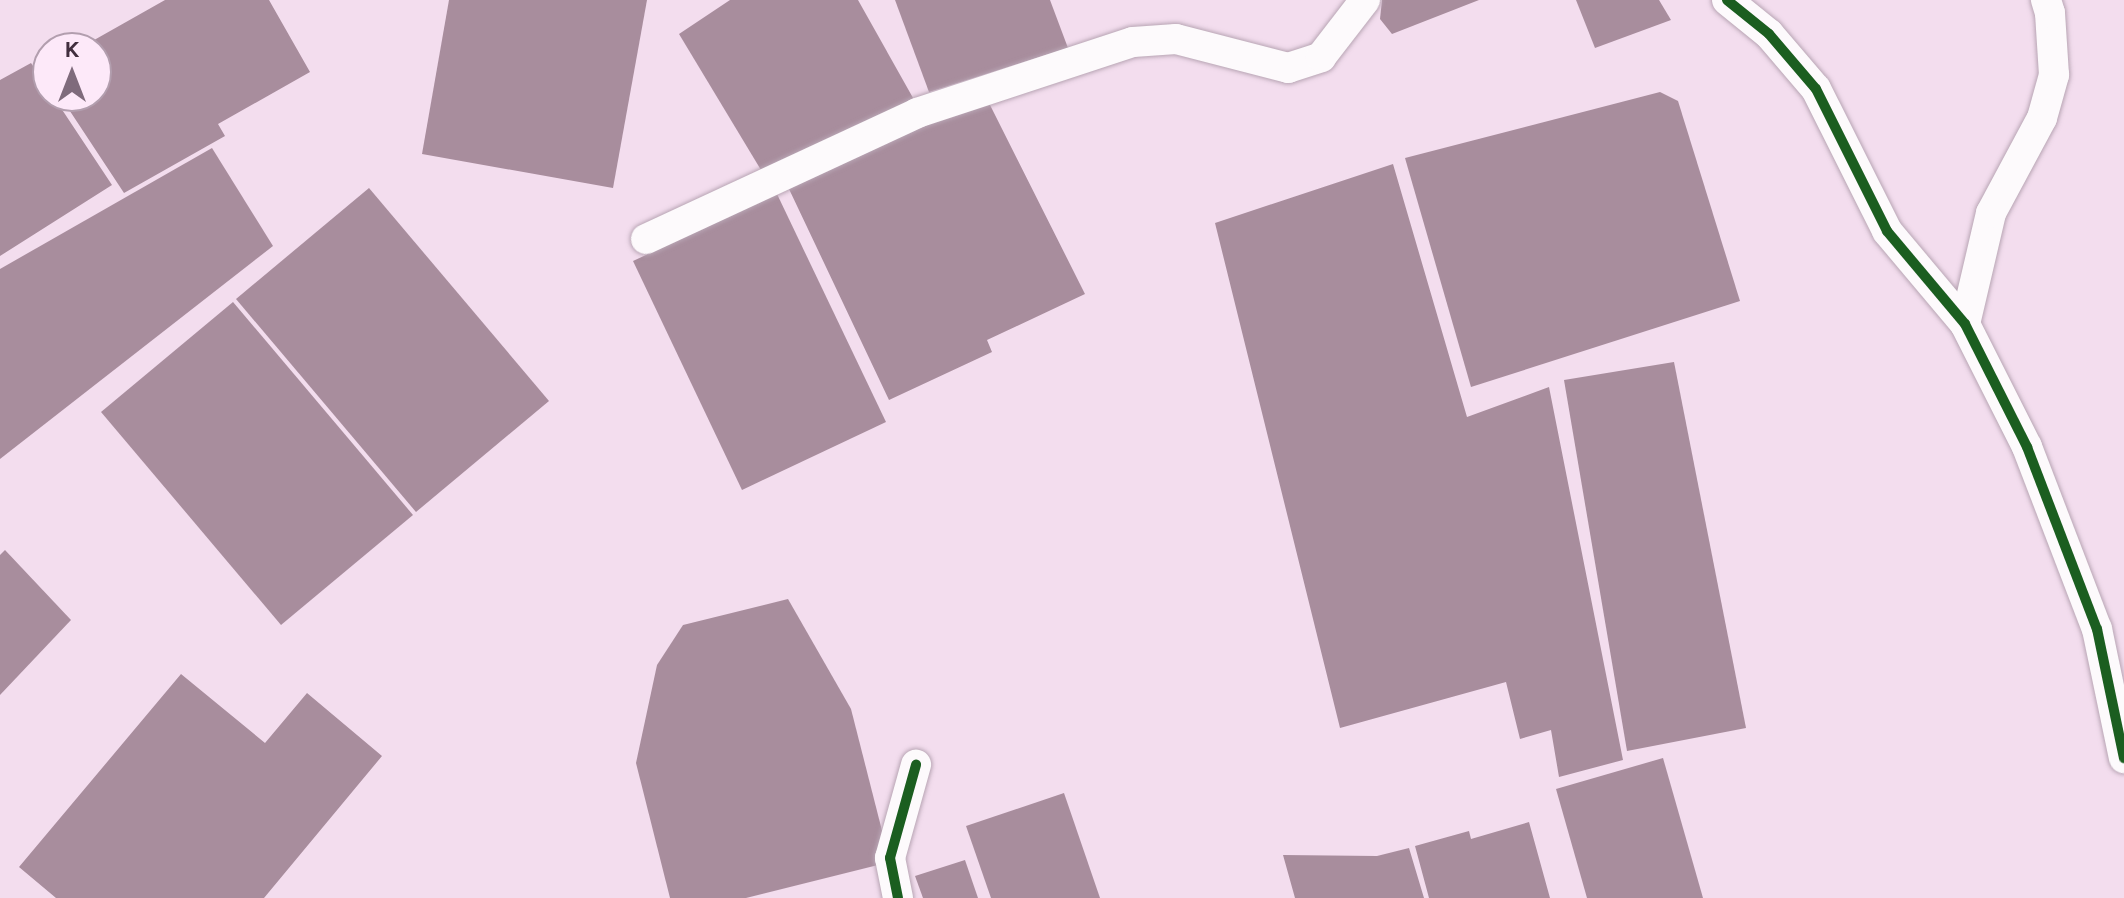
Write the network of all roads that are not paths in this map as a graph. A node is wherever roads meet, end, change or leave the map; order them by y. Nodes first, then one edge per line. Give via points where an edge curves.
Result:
1 (1365, 0) edge
2 (1727, 0) edge
3 (2046, 0) edge
4 (646, 239) dead end
5 (1965, 324) junction
6 (2124, 758) edge
7 (916, 765) dead end
8 (898, 898) edge

1 - 4 street via 1321,57 1288,68 1176,39 1133,42 917,113
2 - 5 street via 1769,34 1816,89 1887,231
3 - 5 street via 2054,75 2042,118 1991,213
5 - 6 street via 2027,447 2097,629
7 - 8 street via 890,858

